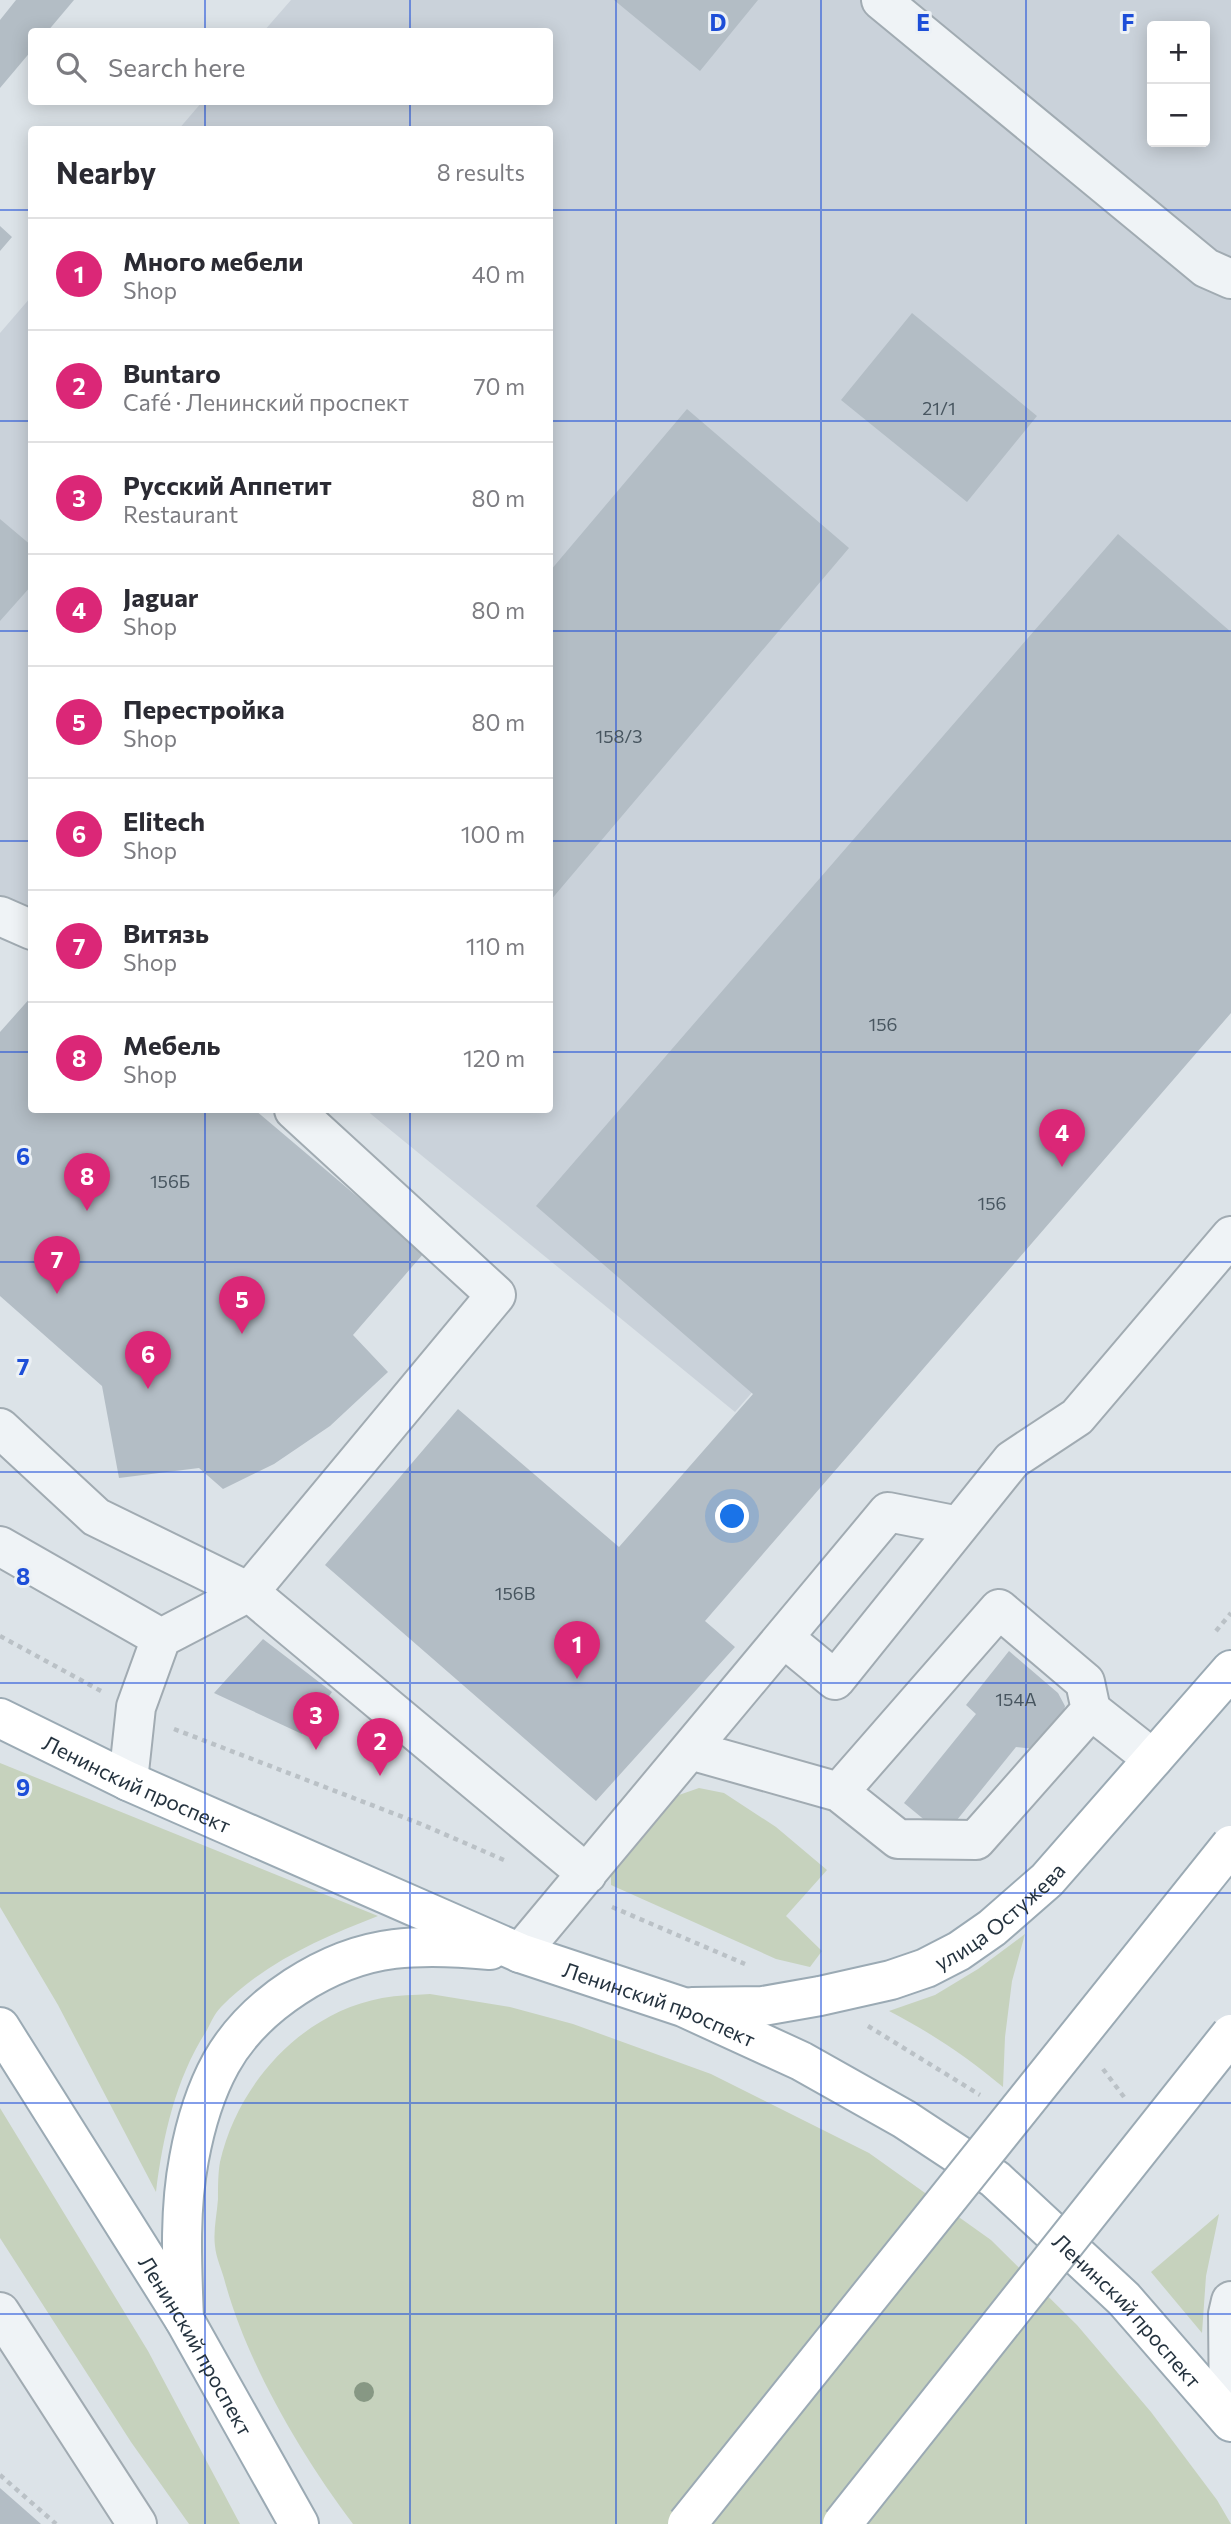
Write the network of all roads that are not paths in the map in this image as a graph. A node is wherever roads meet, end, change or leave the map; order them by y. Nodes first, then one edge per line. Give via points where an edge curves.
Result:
1 (881, 0) edge
2 (1231, 279) edge
3 (0, 916) edge
4 (28, 928) edge
5 (297, 1113) edge
6 (1231, 1236) edge
7 (0, 1428) edge
8 (958, 1526) junction
9 (0, 1546) edge
10 (249, 1592) junction
11 (161, 1638) junction
12 (784, 1638) junction
13 (1231, 1670) edge
14 (1091, 1710) junction
15 (0, 1718) edge
16 (691, 1750) junction
17 (1153, 1759) junction
18 (128, 1781) junction
19 (839, 1792) junction
20 (1231, 1845) edge
21 (580, 1882) junction
22 (520, 1953) junction
23 (683, 2007) junction
24 (0, 2027) edge
25 (1231, 2034) edge
26 (1231, 2301) edge
27 (0, 2312) edge
28 (184, 2319) junction
29 (1230, 2420) edge
30 (137, 2524) edge
31 (299, 2524) edge
32 (687, 2524) edge
33 (842, 2524) edge

1 - 2 street via 1206,268
3 - 4 street
5 - 10 street via 496,1295
6 - 8 street via 1077,1417 1012,1460
7 - 10 street via 96,1517
8 - 12 street via 887,1512
8 - 12 street via 835,1679
9 - 11 street
10 - 11 street
10 - 21 street
11 - 18 street via 136,1707
12 - 16 street
13 - 17 main road, улица Остужева
14 - 17 street
14 - 19 street via 976,1840 898,1839
14 - 19 street via 1085,1682 999,1609
15 - 18 main road, Ленинский проспект
16 - 19 street
16 - 21 street
17 - 23 main road, улица Остужева via 1070,1856 1024,1901 959,1951 891,1980 820,1996 763,2006
18 - 22 main road, Ленинский проспект
20 - 32 main road, bridge
21 - 22 street
22 - 23 main road, Ленинский проспект
22 - 28 main road via 424,1947 362,1957 308,1980 247,2028 210,2085 191,2148 183,2228
23 - 29 main road, Ленинский проспект via 802,2061 904,2119 995,2179 1124,2299
24 - 28 main road, Ленинский проспект
25 - 33 main road, bridge
26 - 29 street
27 - 30 street
28 - 31 main road, Ленинский проспект

